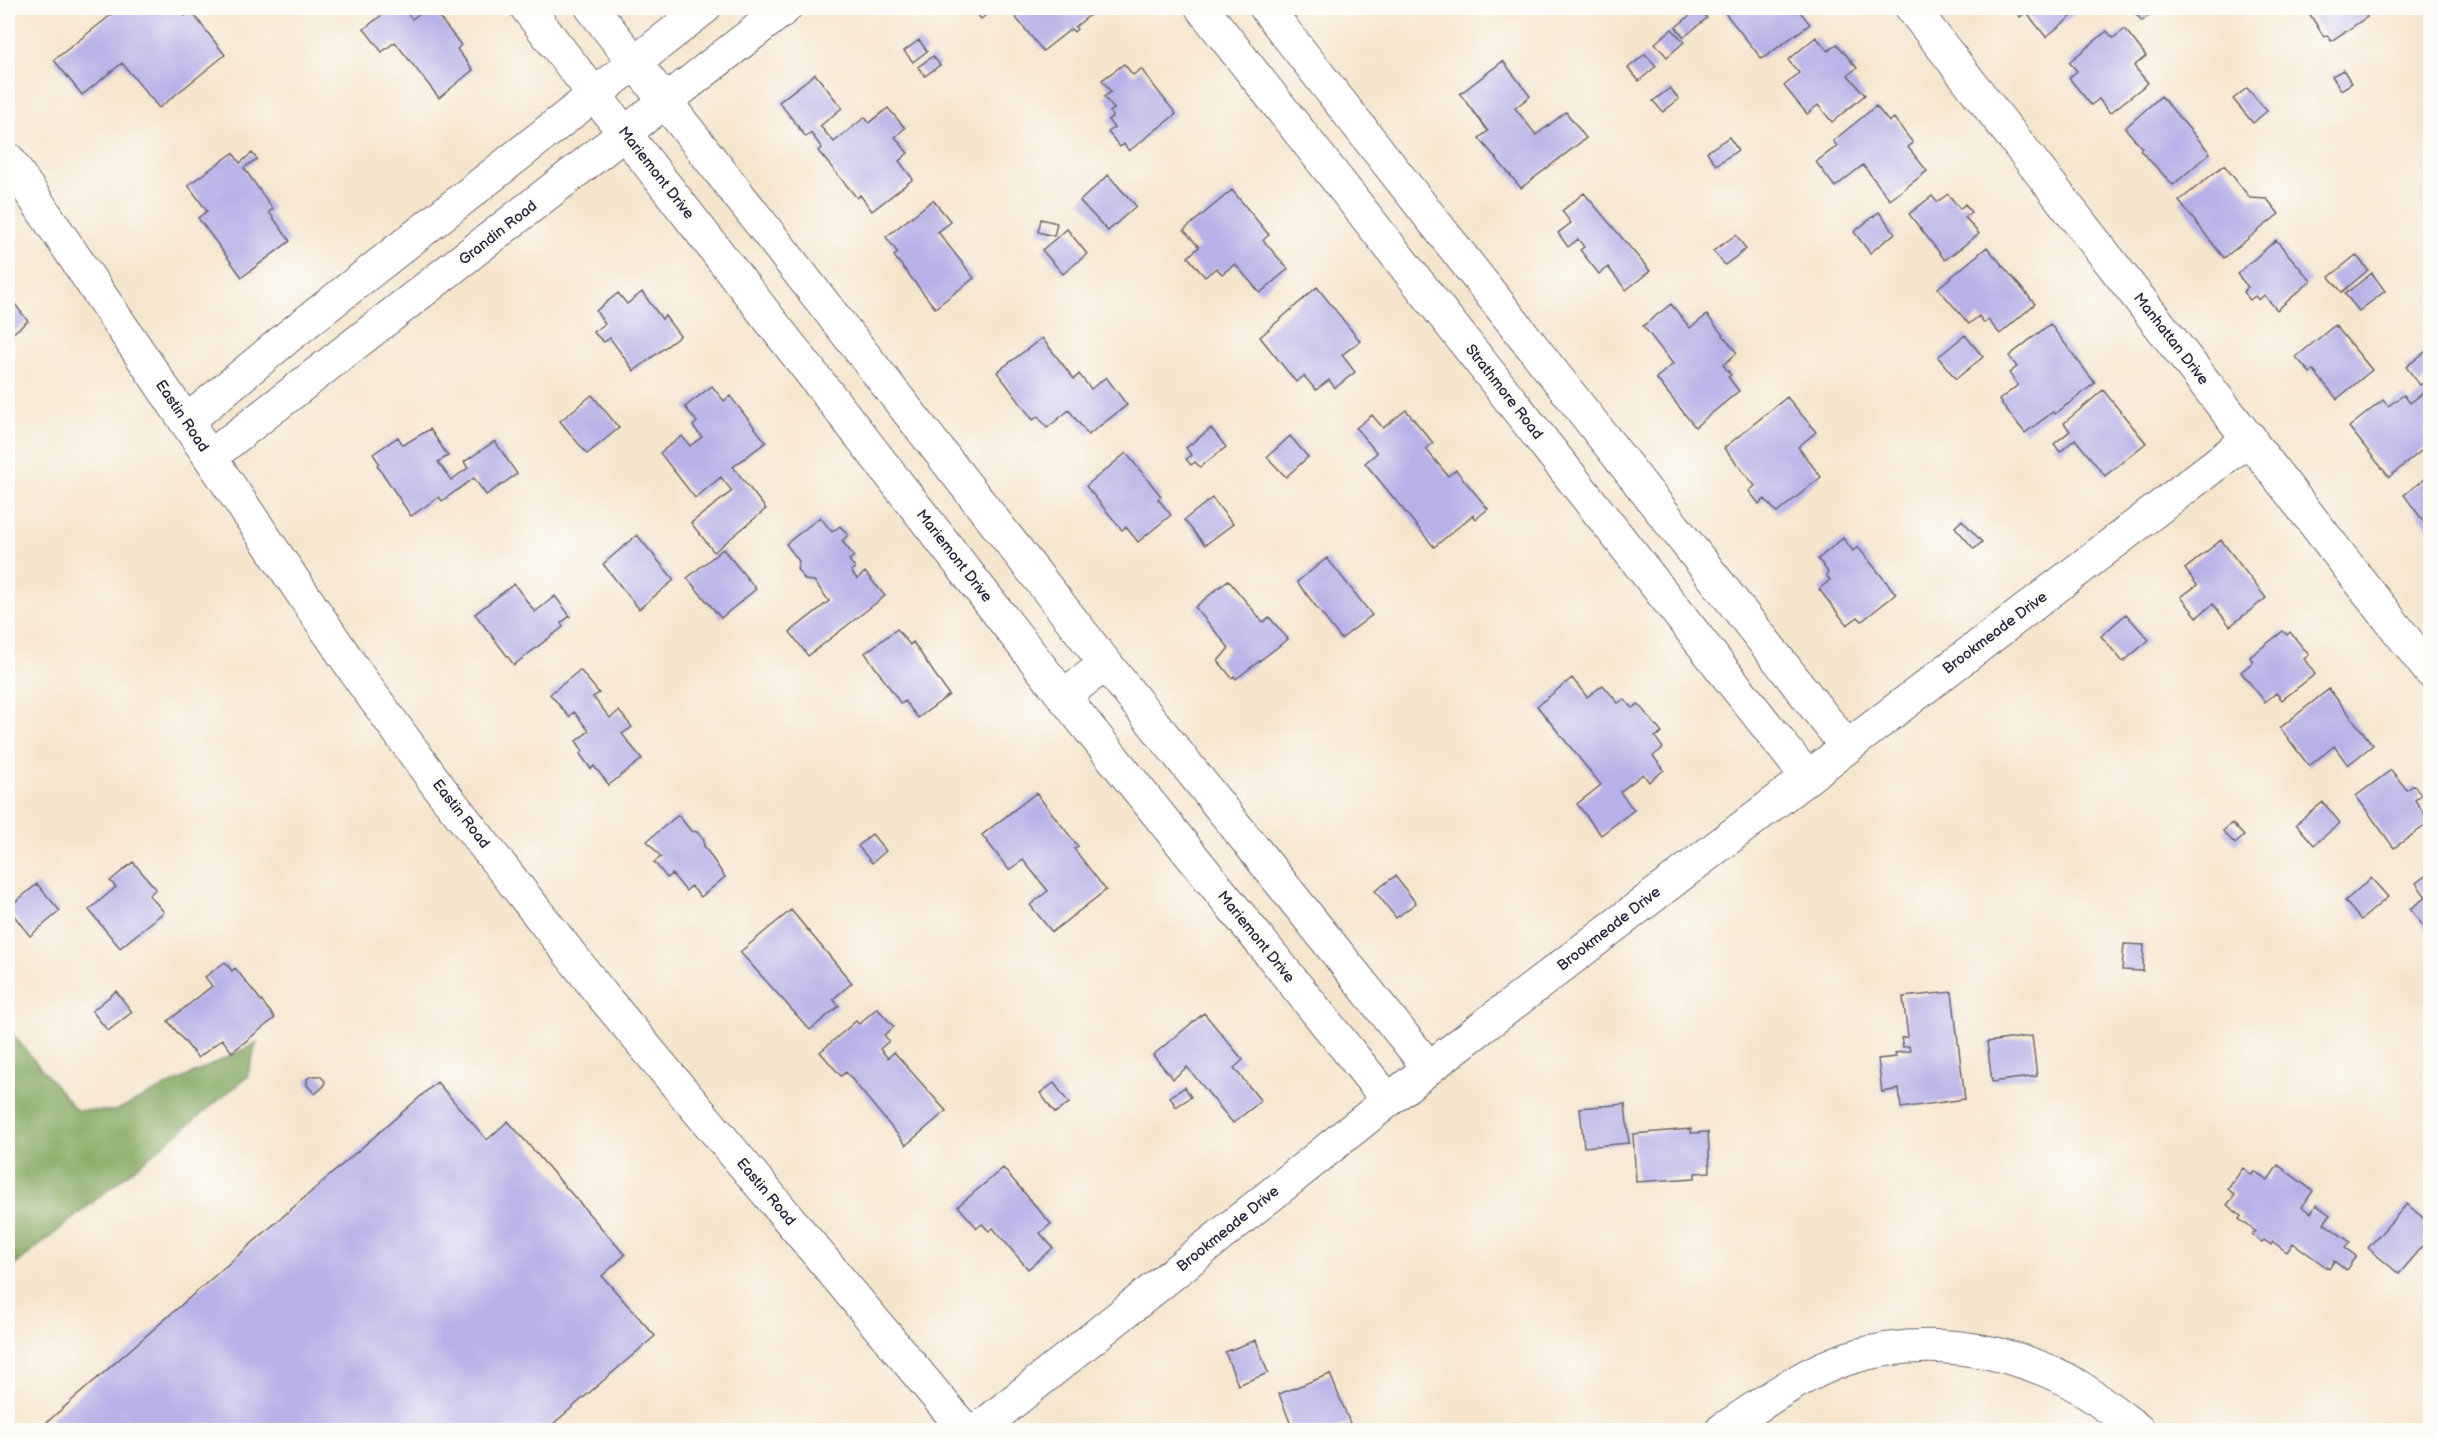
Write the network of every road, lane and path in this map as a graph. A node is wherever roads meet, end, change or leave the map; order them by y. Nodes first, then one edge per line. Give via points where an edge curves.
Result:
1 (527, 8) edge
2 (592, 8) edge
3 (704, 8) edge
4 (785, 8) edge
5 (1202, 8) edge
6 (1266, 8) edge
7 (1912, 8) edge
8 (635, 62) junction
9 (594, 94) junction
10 (666, 102) junction
11 (625, 134) junction
12 (8, 159) edge
13 (186, 422) junction
14 (2250, 438) junction
15 (210, 457) junction
16 (1106, 664) junction
17 (2430, 671) edge
18 (1063, 696) junction
19 (1847, 747) junction
20 (1807, 777) junction
21 (1429, 1068) junction
22 (1388, 1100) junction
23 (965, 1431) edge
24 (978, 1431) edge
25 (1722, 1431) edge
26 (2138, 1431) edge

1 - 9 street, Mariemont Drive
2 - 8 street
3 - 8 street
4 - 10 street, Grandin Road
5 - 20 street, Strathmore Road
6 - 19 street
7 - 14 street, Manhattan Drive
8 - 9 street
8 - 10 street
9 - 11 street, Mariemont Drive
9 - 13 street
10 - 11 street, Grandin Road
10 - 16 street
11 - 15 street, Grandin Road
11 - 18 street, Mariemont Drive
12 - 13 street, Eastin Road
13 - 15 street, Eastin Road
14 - 17 street, Manhattan Drive
14 - 19 street, Brookmeade Drive
15 - 23 street, Eastin Road via 361,680 448,799 602,995
16 - 18 street
16 - 21 street
18 - 22 street, Mariemont Drive
19 - 20 street, Brookmeade Drive
20 - 21 street, Brookmeade Drive
21 - 22 street, Brookmeade Drive
22 - 24 street, Brookmeade Drive
25 - 26 street via 1792,1383 1848,1358 1939,1345 2022,1361 2068,1381

